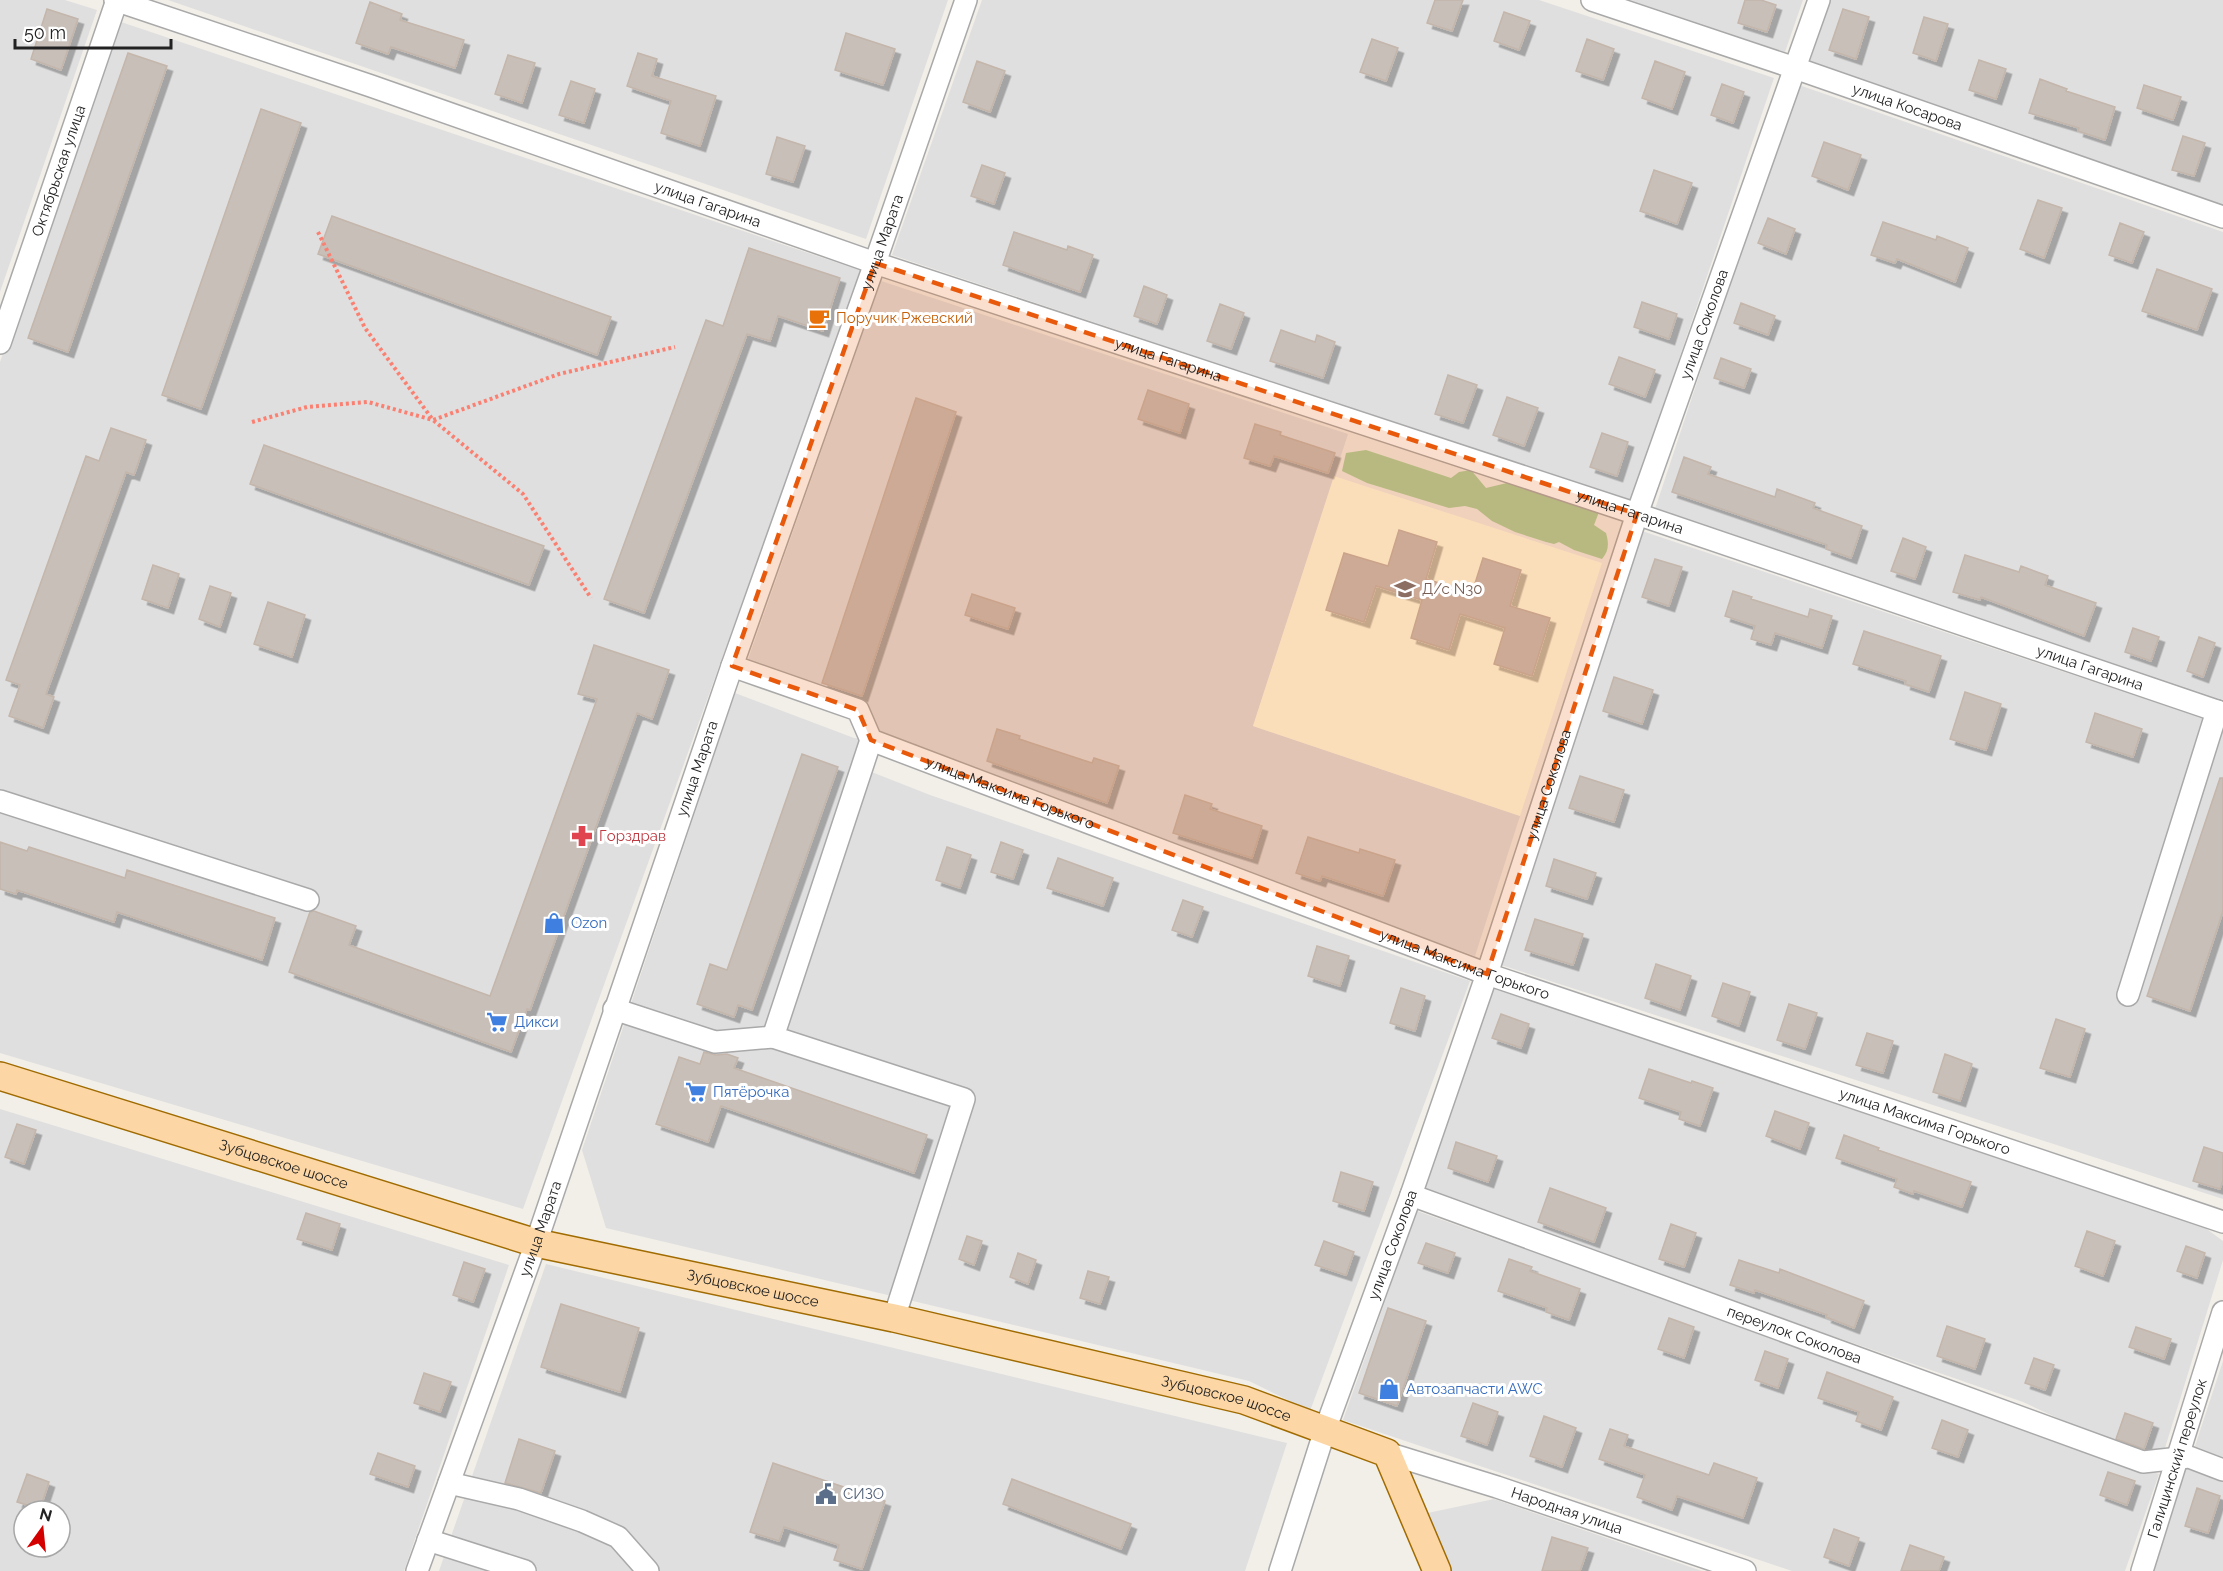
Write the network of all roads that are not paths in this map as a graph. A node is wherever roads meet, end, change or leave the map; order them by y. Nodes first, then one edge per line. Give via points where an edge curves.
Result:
1 (116, 0) edge
2 (966, 0) edge
3 (1592, 0) edge
4 (1819, 0) edge
5 (1795, 68) junction
6 (2223, 217) edge
7 (875, 263) junction
8 (0, 343) edge
9 (1637, 514) junction
10 (732, 666) junction
11 (2220, 712) edge
12 (871, 740) junction
13 (0, 801) edge
14 (308, 900) dead end
15 (1487, 974) junction
16 (2128, 995) dead end
17 (614, 1009) junction
18 (773, 1037) junction
19 (0, 1076) edge
20 (1411, 1195) junction
21 (2223, 1222) edge
22 (536, 1243) junction
23 (2223, 1312) edge
24 (894, 1318) junction
25 (1325, 1430) junction
26 (1387, 1453) junction
27 (2179, 1457) junction
28 (2223, 1470) edge
29 (448, 1483) junction
30 (428, 1540) junction
31 (417, 1571) edge
32 (525, 1571) edge
33 (648, 1571) edge
34 (1280, 1571) edge
35 (1437, 1571) edge
36 (1745, 1571) edge
37 (2142, 1571) edge

1 - 7 street, улица Гагарина
1 - 8 street, Октябрьская улица
2 - 7 street, улица Марата
3 - 5 street, улица Косарова
4 - 5 street, улица Соколова
5 - 6 street, улица Косарова
5 - 9 street, улица Соколова
7 - 9 street, улица Гагарина
7 - 10 street, улица Марата
9 - 11 street, улица Гагарина
9 - 15 street, улица Соколова
10 - 12 street via 858,710
10 - 17 street, улица Марата
11 - 16 street
12 - 15 street, улица Максима Горького
12 - 18 street
13 - 14 street
15 - 20 street, улица Соколова
15 - 21 street, улица Максима Горького
17 - 18 street via 715,1042
17 - 22 street, улица Марата
18 - 24 street via 964,1099
19 - 22 main road, Зубцовское шоссе
20 - 25 street, улица Соколова
20 - 27 street, переулок Соколова via 2143,1462
22 - 24 main road, Зубцовское шоссе
22 - 29 street, улица Марата
23 - 27 street, Галицинский переулок
24 - 25 main road, Зубцовское шоссе via 1244,1401
25 - 26 main road, Зубцовское шоссе
25 - 34 street, улица Соколова
26 - 35 main road
26 - 36 street, Народная улица
27 - 28 street via 2189,1456
27 - 37 street, Галицинский переулок
29 - 30 street, улица Марата
29 - 33 street via 519,1499 582,1521 618,1537
30 - 31 street, улица Марата
30 - 32 street

